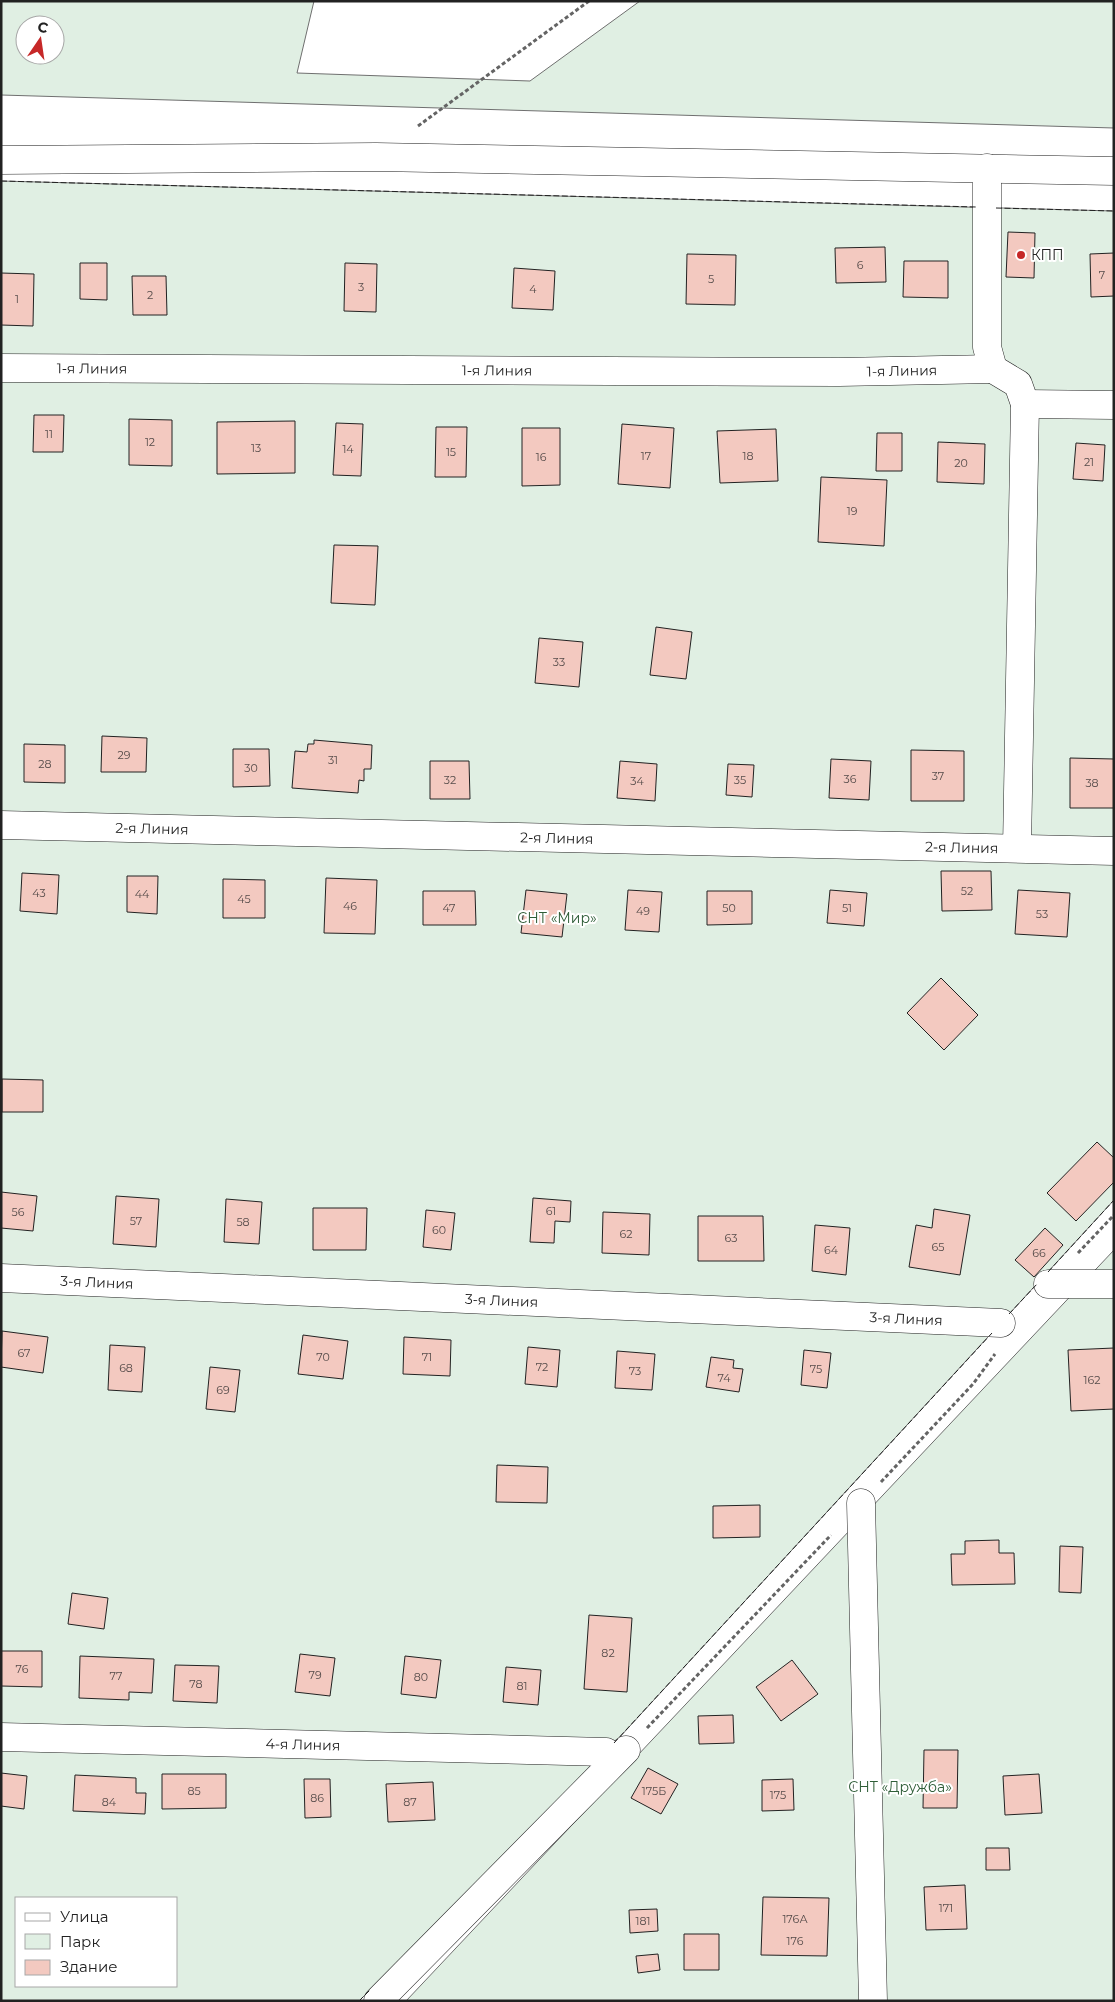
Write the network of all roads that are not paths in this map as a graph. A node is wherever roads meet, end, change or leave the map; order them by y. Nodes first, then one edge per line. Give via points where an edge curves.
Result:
1 (1, 160) edge
2 (987, 168) junction
3 (1114, 171) edge
4 (1, 368) edge
5 (993, 369) junction
6 (1024, 404) junction
7 (1114, 405) edge
8 (1, 825) edge
9 (1017, 848) junction
10 (1114, 851) edge
11 (1, 1278) edge
12 (1048, 1284) dead end
13 (1114, 1284) edge
14 (1001, 1323) dead end
15 (862, 1503) dead end
16 (1, 1737) edge
17 (378, 2001) edge
18 (873, 2001) edge

1 - 2 street via 376,157
2 - 3 street
2 - 5 street via 987,347
4 - 5 street, 1-я Линия via 819,372
5 - 6 street via 1018,384
6 - 7 street
6 - 9 street
8 - 9 street, 2-я Линия
9 - 10 street, 2-я Линия
11 - 14 street, 3-я Линия
12 - 13 street
15 - 18 street
16 - 17 street, 4-я Линия via 616,1751

